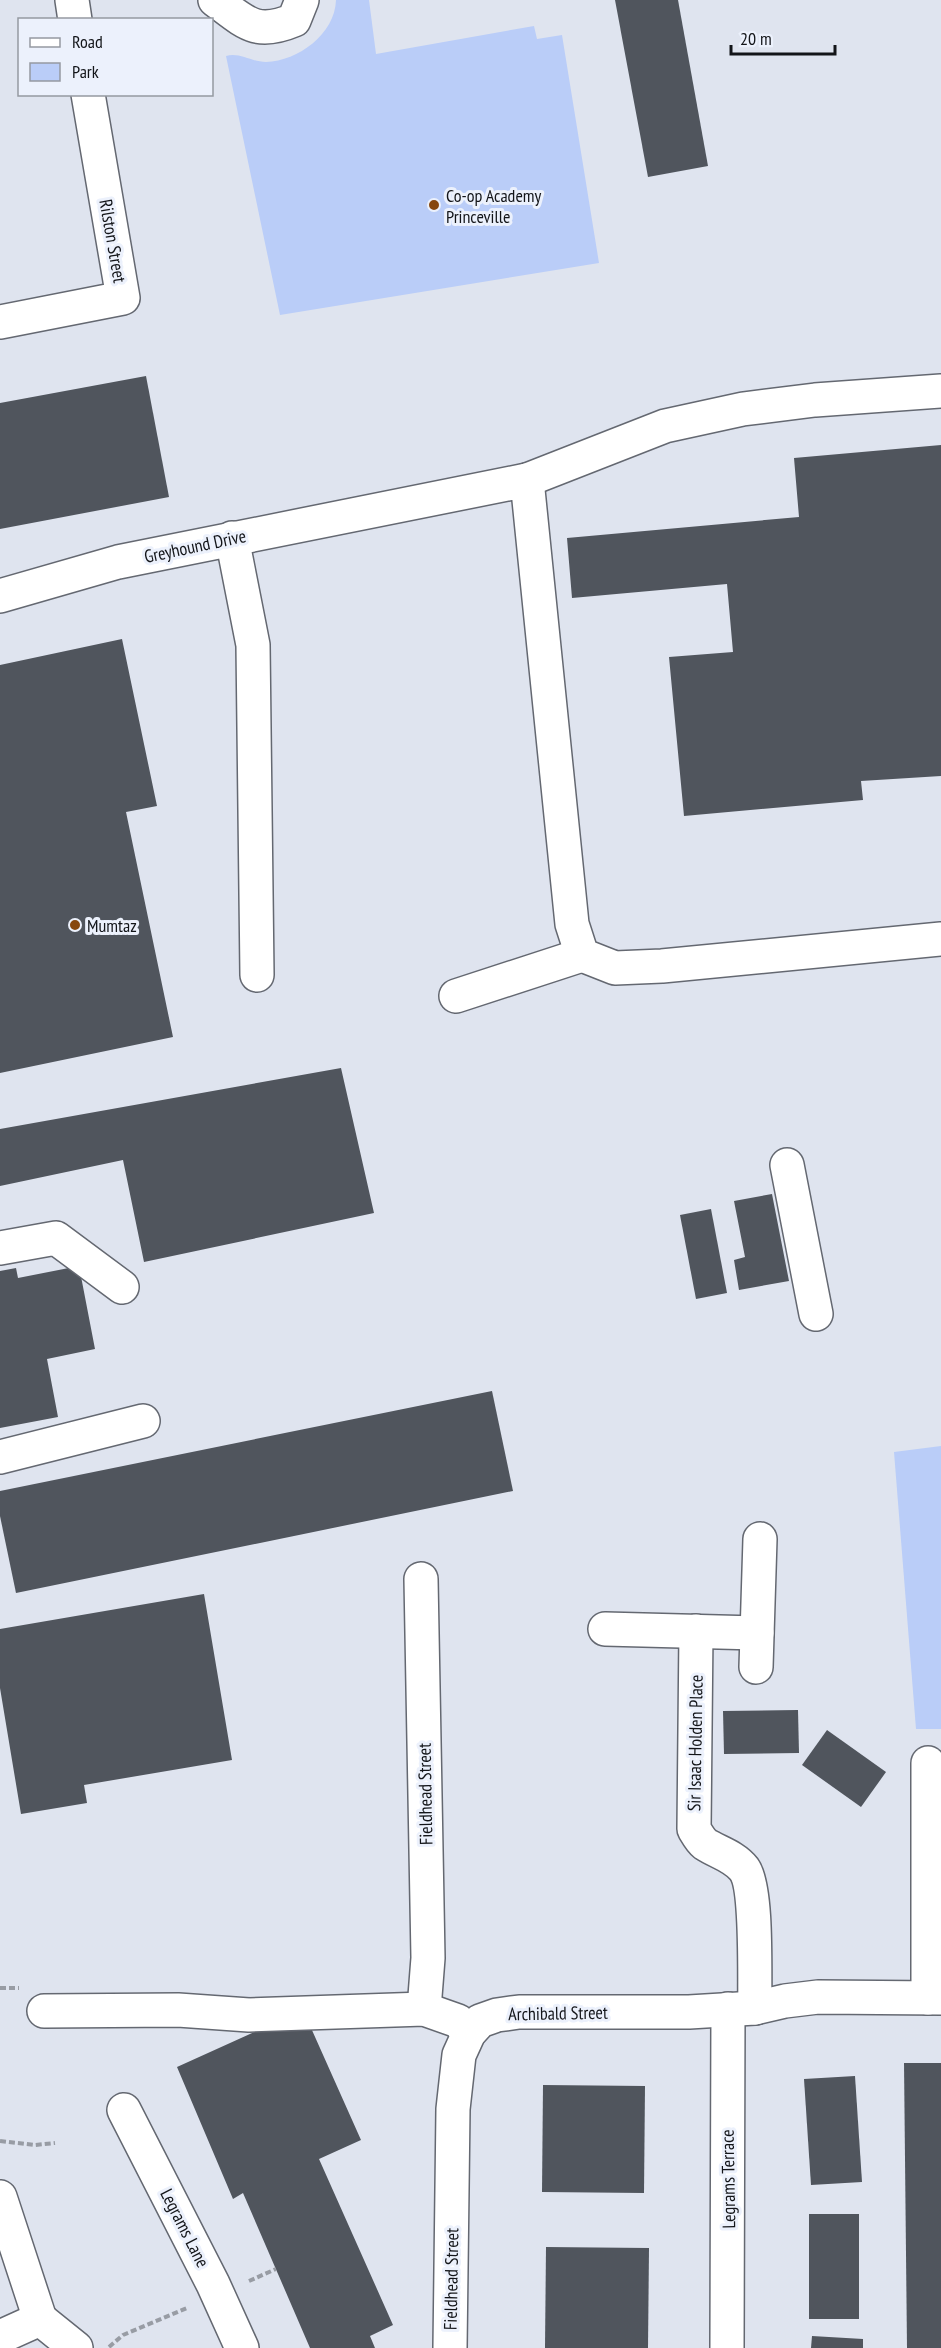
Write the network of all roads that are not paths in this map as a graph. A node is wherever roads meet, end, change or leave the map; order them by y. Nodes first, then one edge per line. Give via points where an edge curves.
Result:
1 (72, 0) edge
2 (215, 0) edge
3 (302, 0) edge
4 (75, 18) edge
5 (88, 96) edge
6 (0, 322) edge
7 (941, 391) edge
8 (527, 480) junction
9 (232, 538) junction
10 (0, 596) edge
11 (941, 939) edge
12 (582, 955) junction
13 (257, 975) dead end
14 (456, 996) dead end
15 (787, 1165) dead end
16 (0, 1248) edge
17 (122, 1287) dead end
18 (816, 1314) dead end
19 (143, 1421) dead end
20 (0, 1457) edge
21 (760, 1539) dead end
22 (421, 1579) dead end
23 (605, 1629) dead end
24 (696, 1631) junction
25 (757, 1633) junction
26 (756, 1667) dead end
27 (928, 1763) dead end
28 (934, 1998) edge
29 (424, 2009) junction
30 (742, 2009) junction
31 (44, 2011) dead end
32 (469, 2033) junction
33 (124, 2110) dead end
34 (0, 2198) edge
35 (40, 2319) junction
36 (0, 2337) edge
37 (76, 2348) edge
38 (242, 2348) edge
39 (450, 2348) edge
40 (727, 2348) edge

1 - 4 street
2 - 3 street via 242,20 269,28 294,20
5 - 6 street, Rilston Street via 123,298
7 - 8 street, Greyhound Drive via 743,409 665,426
8 - 9 street, Greyhound Drive
8 - 12 street via 572,924
9 - 10 street, Greyhound Drive via 118,562
9 - 13 street via 253,645
11 - 12 street via 662,966 615,968
12 - 14 street
15 - 18 street
16 - 17 street via 56,1238
19 - 20 street
21 - 25 street
22 - 29 street, Fieldhead Street via 428,1958
23 - 24 street
24 - 25 street
24 - 30 street, Sir Isaac Holden Place via 694,1829 702,1842 744,1869 748,1880 752,1916
25 - 26 street
27 - 28 street
28 - 30 street, Archibald Street via 818,1997
29 - 31 street via 249,2015 178,2010
29 - 32 street via 458,2021
30 - 32 street, Archibald Street via 519,2012 480,2021
30 - 40 street, Legrams Terrace
32 - 39 street, Fieldhead Street via 459,2055 453,2109
33 - 38 street, Legrams Lane
34 - 35 street
35 - 36 street
35 - 37 street

